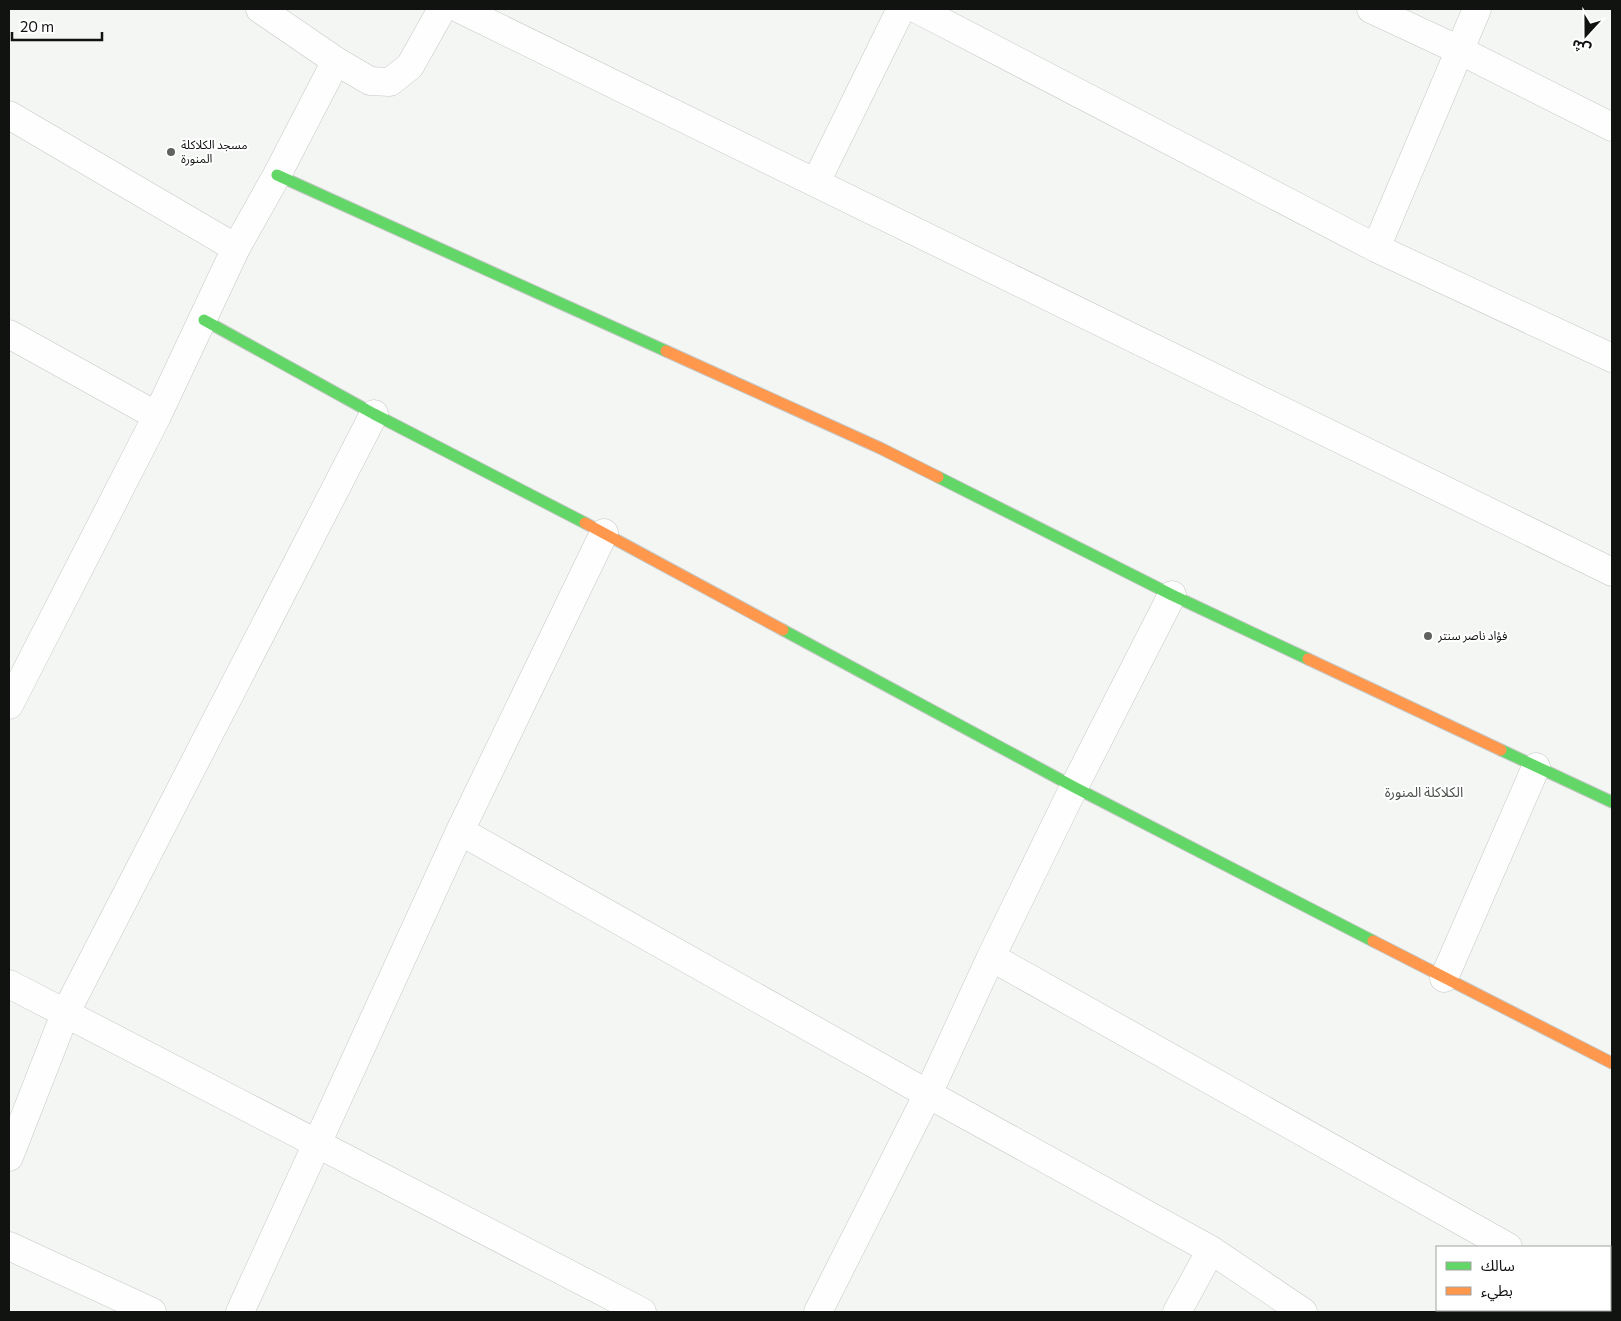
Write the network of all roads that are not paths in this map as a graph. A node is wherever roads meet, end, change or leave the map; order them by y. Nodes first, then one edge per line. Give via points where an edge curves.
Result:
1 (260, 9) edge
2 (442, 9) edge
3 (460, 9) edge
4 (901, 9) edge
5 (917, 9) edge
6 (1371, 9) edge
7 (1477, 9) edge
8 (1459, 50) junction
9 (336, 60) junction
10 (9, 115) edge
11 (1612, 127) edge
12 (277, 175) junction
13 (816, 182) junction
14 (236, 248) junction
15 (1376, 248) junction
16 (204, 320) junction
17 (9, 334) edge
18 (1612, 358) edge
19 (374, 414) junction
20 (157, 416) junction
21 (604, 533) junction
22 (1612, 572) edge
23 (1172, 595) junction
24 (9, 706) edge
25 (1536, 767) junction
26 (1074, 787) junction
27 (1612, 802) edge
28 (460, 831) junction
29 (992, 957) junction
30 (1444, 978) junction
31 (9, 984) edge
32 (65, 1014) junction
33 (1612, 1063) edge
34 (928, 1094) junction
35 (317, 1143) junction
36 (9, 1157) edge
37 (9, 1246) edge
38 (1506, 1246) edge
39 (1211, 1250) junction
40 (152, 1312) edge
41 (240, 1312) edge
42 (642, 1312) edge
43 (818, 1312) edge
44 (1177, 1312) edge
45 (1303, 1312) edge

1 - 9 street
2 - 9 street via 410,66 390,82 370,80
3 - 13 street
4 - 13 street
5 - 15 street
6 - 8 street
7 - 8 street
8 - 11 street
8 - 15 street
9 - 12 street
10 - 14 street
12 - 14 street
12 - 23 street via 880,448
13 - 22 street
14 - 16 street
15 - 18 street
16 - 19 street
16 - 20 street
17 - 20 street
19 - 21 street
19 - 32 street
20 - 24 street
21 - 26 street
21 - 28 street
23 - 25 street
23 - 26 street
25 - 27 street
25 - 30 street
26 - 29 street
26 - 30 street
28 - 34 street
28 - 35 street
29 - 34 street
29 - 38 street
30 - 33 street
31 - 32 street
32 - 35 street
32 - 36 street
34 - 39 street
34 - 43 street
35 - 41 street
35 - 42 street
37 - 40 street
39 - 44 street
39 - 45 street

